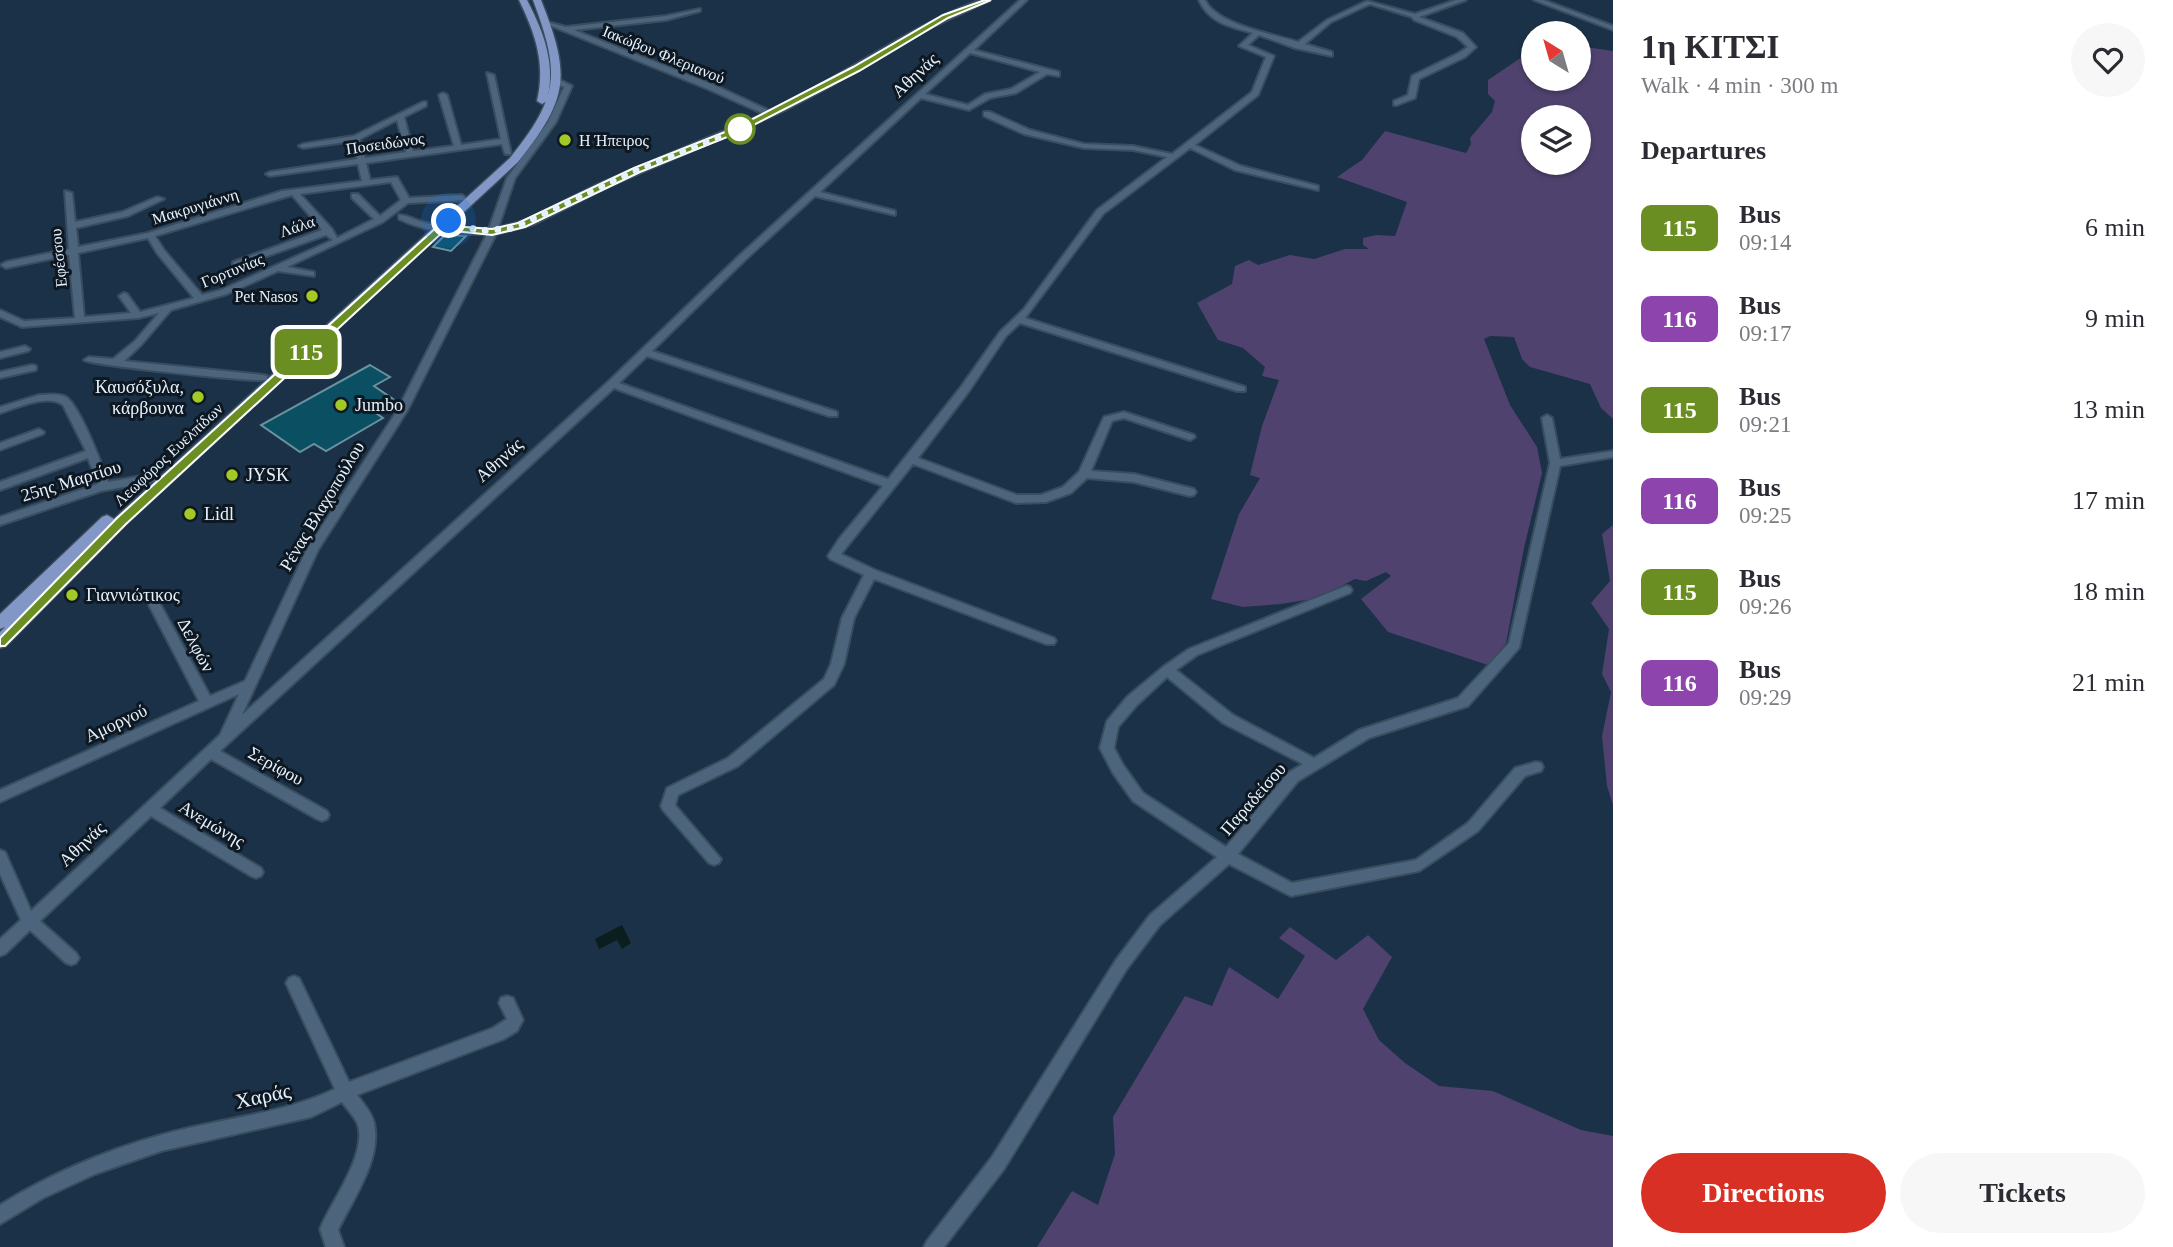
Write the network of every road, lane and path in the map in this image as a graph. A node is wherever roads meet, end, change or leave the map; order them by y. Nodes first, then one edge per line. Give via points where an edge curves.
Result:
1 (523, 0) edge
2 (537, 0) edge
3 (987, 0) edge
4 (1024, 0) edge
5 (1202, 0) edge
6 (1462, 0) edge
7 (1537, 0) edge
8 (698, 10) dead end
9 (1415, 16) junction
10 (546, 22) junction
11 (1613, 28) edge
12 (564, 29) junction
13 (1258, 32) junction
14 (1298, 46) junction
15 (970, 51) junction
16 (1329, 54) dead end
17 (1044, 73) dead end
18 (1056, 74) dead end
19 (490, 75) dead end
20 (557, 82) junction
21 (443, 95) dead end
22 (922, 96) junction
23 (1397, 103) dead end
24 (423, 104) dead end
25 (770, 114) junction
26 (987, 114) dead end
27 (400, 116) junction
28 (356, 138) junction
29 (504, 141) junction
30 (1189, 145) junction
31 (303, 146) dead end
32 (458, 147) junction
33 (508, 152) junction
34 (410, 154) junction
35 (1172, 156) junction
36 (360, 161) junction
37 (270, 174) dead end
38 (394, 179) joint
39 (366, 182) junction
40 (1315, 188) dead end
41 (294, 192) junction
42 (68, 193) dead end
43 (815, 193) junction
44 (355, 196) dead end
45 (463, 198) junction
46 (160, 199) dead end
47 (406, 201) junction
48 (892, 214) dead end
49 (384, 217) junction
50 (440, 224) junction
51 (71, 226) junction
52 (329, 232) junction
53 (492, 232) junction
54 (150, 235) junction
55 (337, 241) junction
56 (72, 251) junction
57 (236, 264) dead end
58 (6, 265) dead end
59 (278, 268) junction
60 (311, 274) dead end
61 (124, 296) dead end
62 (201, 299) junction
63 (168, 308) junction
64 (0, 313) edge
65 (138, 315) junction
66 (12, 318) junction
67 (1017, 319) junction
68 (80, 320) junction
69 (0, 321) edge
70 (25, 349) dead end
71 (645, 352) junction
72 (0, 355) edge
73 (89, 360) dead end
74 (115, 363) junction
75 (32, 368) dead end
76 (0, 375) edge
77 (262, 378) junction
78 (612, 384) junction
79 (1241, 389) dead end
80 (0, 410) edge
81 (833, 414) dead end
82 (1547, 418) dead end
83 (39, 432) dead end
84 (1190, 437) dead end
85 (0, 447) edge
86 (92, 453) junction
87 (1613, 454) edge
88 (911, 459) junction
89 (1555, 463) junction
90 (1084, 474) junction
91 (153, 478) junction
92 (890, 484) junction
93 (0, 486) edge
94 (104, 487) junction
95 (1190, 492) dead end
96 (0, 521) edge
97 (871, 573) junction
98 (1346, 590) dead end
99 (155, 606) dead end
100 (0, 623) edge
101 (1050, 641) dead end
102 (0, 642) edge
103 (1167, 670) junction
104 (247, 685) junction
105 (206, 701) junction
106 (225, 739) junction
107 (210, 751) junction
108 (1314, 764) junction
109 (1536, 767) dead end
110 (0, 796) edge
111 (149, 808) junction
112 (323, 815) dead end
113 (0, 856) edge
114 (1228, 856) junction
115 (715, 859) dead end
116 (256, 872) dead end
117 (29, 920) junction
118 (0, 949) edge
119 (71, 958) dead end
120 (294, 983) dead end
121 (507, 1003) dead end
122 (346, 1094) junction
123 (0, 1215) edge
124 (335, 1247) edge
125 (933, 1247) edge

1 - 33 main road, Λεωφόρος Ευελπίδων via 543,46 546,82 539,111
2 - 10 main road, Λεωφόρος Ευελπίδων
3 - 25 street via 946,16
4 - 15 street, Αθηνάς
5 - 13 street via 1215,17
6 - 9 street
7 - 11 street
8 - 12 street
9 - 14 street via 1368,2 1329,21
9 - 23 street via 1460,34 1472,47 1415,78 1412,96
10 - 12 street, Ιακώβου Φλεριανού
10 - 20 main road, Λεωφόρος Ευελπίδων via 556,55
12 - 25 street, Ιακώβου Φλεριανού
13 - 14 street
13 - 30 street via 1244,44 1270,56 1255,93
14 - 16 street
15 - 18 street
15 - 22 street, Αθηνάς
17 - 22 street via 969,108
19 - 29 street
20 - 50 main road, Λεωφόρος Ευελπίδων via 549,112 532,139 492,183
20 - 53 street, Ρένας Βλαχοπούλου via 568,84 561,105 511,178
21 - 32 street
22 - 43 street, Αθηνάς
24 - 27 street
25 - 53 street via 522,225
26 - 35 street via 1027,132 1084,146 1133,148
27 - 28 street
27 - 34 street
28 - 31 street
28 - 36 street
29 - 32 street, Ποσειδώνος
29 - 33 street
30 - 35 street
30 - 40 street via 1238,168
32 - 34 street, Ποσειδώνος
33 - 45 main road, Λεωφόρος Ευελπίδων
34 - 36 street, Ποσειδώνος
35 - 67 street via 1100,212
36 - 37 street, Ποσειδώνος
36 - 39 street
38 - 39 street, Μακρυγιάννη
38 - 47 street
39 - 41 street, Μακρυγιάννη
41 - 52 street
41 - 54 street, Μακρυγιάννη
42 - 51 street, Εφέσσου
43 - 48 street
43 - 71 street, Αθηνάς
44 - 49 street
45 - 47 street
45 - 50 main road, Λεωφόρος Ευελπίδων
46 - 51 street via 125,214
47 - 49 street, Γορτυνίας
49 - 50 street
49 - 55 street, Γορτυνίας
50 - 53 street
50 - 77 main road, Λεωφόρος Ευελπίδων
50 - 102 main road, Λεωφόρος Ευελπίδων via 121,521
51 - 56 street, Εφέσσου
52 - 55 street
52 - 57 street, Λάλα
53 - 104 street, Ρένας Βλαχοπούλου via 402,411 313,549
54 - 56 street, Μακρυγιάννη
54 - 62 street
55 - 59 street, Γορτυνίας
56 - 58 street, Μακρυγιάννη
56 - 68 street, Εφέσσου
59 - 60 street
59 - 62 street, Γορτυνίας
61 - 65 street
62 - 63 street, Γορτυνίας
63 - 65 street, Γορτυνίας
63 - 74 street
64 - 66 street, Γορτυνίας
65 - 68 street, Γορτυνίας
66 - 68 street, Γορτυνίας via 22,324
66 - 69 street
67 - 79 street
67 - 88 street
70 - 72 street
71 - 78 street, Αθηνάς
71 - 81 street
73 - 74 street
74 - 77 street
75 - 76 street
77 - 91 main road, Λεωφόρος Ευελπίδων
78 - 92 street
78 - 106 street, Αθηνάς
80 - 86 street via 39,398 61,398
82 - 89 street
83 - 85 street
84 - 90 street via 1124,415 1114,416 1105,424
86 - 93 street
86 - 94 street
87 - 89 street
88 - 90 street via 1016,499 1042,499 1067,490
88 - 92 street
89 - 108 street, Παραδείσου via 1515,645 1463,702 1364,734
90 - 95 street via 1134,478
91 - 94 street, 25ης Μαρτίου
91 - 100 main road, Λεωφόρος Ευελπίδων
92 - 97 street via 834,556
94 - 96 street, 25ης Μαρτίου
97 - 101 street
97 - 115 street via 856,598 838,667 829,682 733,762 672,792 668,806
98 - 103 street via 1219,640
99 - 105 street, Δελφών
103 - 108 street via 1228,719
103 - 114 street via 1112,725 1107,748 1138,797
104 - 105 street, Αμοργού
104 - 106 street, Ρένας Βλαχοπούλου
105 - 110 street, Αμοργού
106 - 107 street, Αθηνάς
107 - 111 street, Αθηνάς
107 - 112 street, Σερίφου
108 - 114 street, Παραδείσου via 1293,777
109 - 114 street via 1520,772 1473,827 1419,865 1291,890
111 - 116 street, Ανεμώνης
111 - 117 street, Αθηνάς
113 - 117 street
114 - 125 street, Παραδείσου via 1156,920 1121,965 998,1163
117 - 118 street, Αθηνάς
117 - 119 street
120 - 122 street
121 - 122 street, Χαράς via 515,1020 498,1034
122 - 123 street, Χαράς via 311,1109 160,1143 93,1166
122 - 124 street via 366,1122 367,1141 361,1165 329,1228

